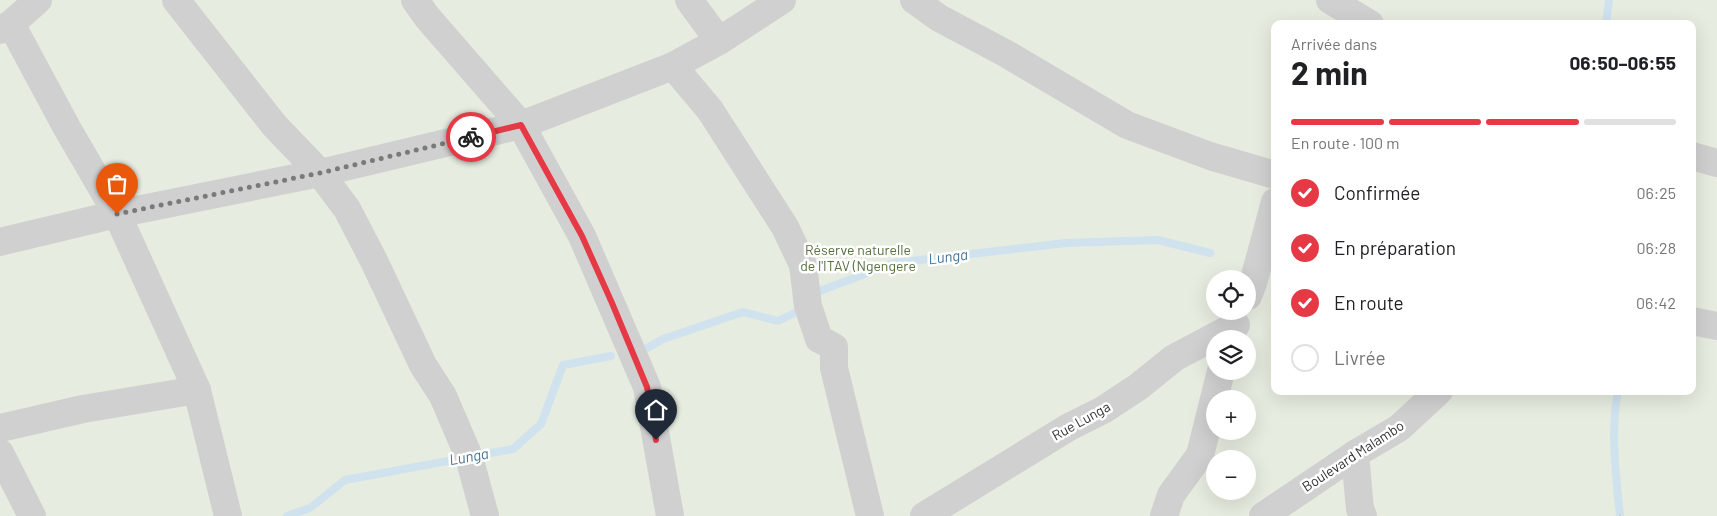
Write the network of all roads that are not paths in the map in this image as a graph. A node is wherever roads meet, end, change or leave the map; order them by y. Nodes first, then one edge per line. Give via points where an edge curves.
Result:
1 (38, 0) edge
2 (176, 0) edge
3 (415, 0) edge
4 (689, 0) edge
5 (782, 0) edge
6 (914, 0) edge
7 (1338, 8) edge
8 (1362, 20) edge
9 (6, 27) edge
10 (719, 42) junction
11 (674, 66) junction
12 (521, 125) junction
13 (1696, 157) edge
14 (1717, 163) edge
15 (320, 173) junction
16 (1271, 174) edge
17 (117, 214) junction
18 (1271, 216) edge
19 (0, 242) edge
20 (1255, 270) edge
21 (1696, 322) edge
22 (1236, 325) edge
23 (1717, 326) edge
24 (1220, 380) edge
25 (197, 390) junction
26 (1435, 395) edge
27 (0, 428) edge
28 (0, 452) edge
29 (1355, 454) junction
30 (32, 516) edge
31 (228, 516) edge
32 (485, 516) edge
33 (670, 516) edge
34 (870, 516) edge
35 (924, 516) edge
36 (1164, 516) edge
37 (1263, 516) edge
38 (1362, 516) edge

1 - 9 street
2 - 15 street via 274,125
3 - 12 street
4 - 10 street
5 - 10 street
6 - 16 street via 939,18 1006,53 1127,126
7 - 8 street
9 - 17 street
10 - 11 street
11 - 12 street
11 - 34 street via 710,110 785,227 802,265 808,306 819,339 834,348 834,368
12 - 15 street
12 - 33 street via 582,236 647,387
13 - 14 street
15 - 17 street
15 - 32 street via 347,209 423,365 443,396 469,458
17 - 19 street
17 - 25 street
18 - 20 street
21 - 23 street
22 - 35 street, Rue Lunga via 1174,358 1102,410
24 - 36 street via 1200,455 1171,495
25 - 27 street via 83,409
25 - 31 street
26 - 29 street, Boulevard Malambo via 1399,428
28 - 30 street
29 - 37 street, Boulevard Malambo
29 - 38 street

